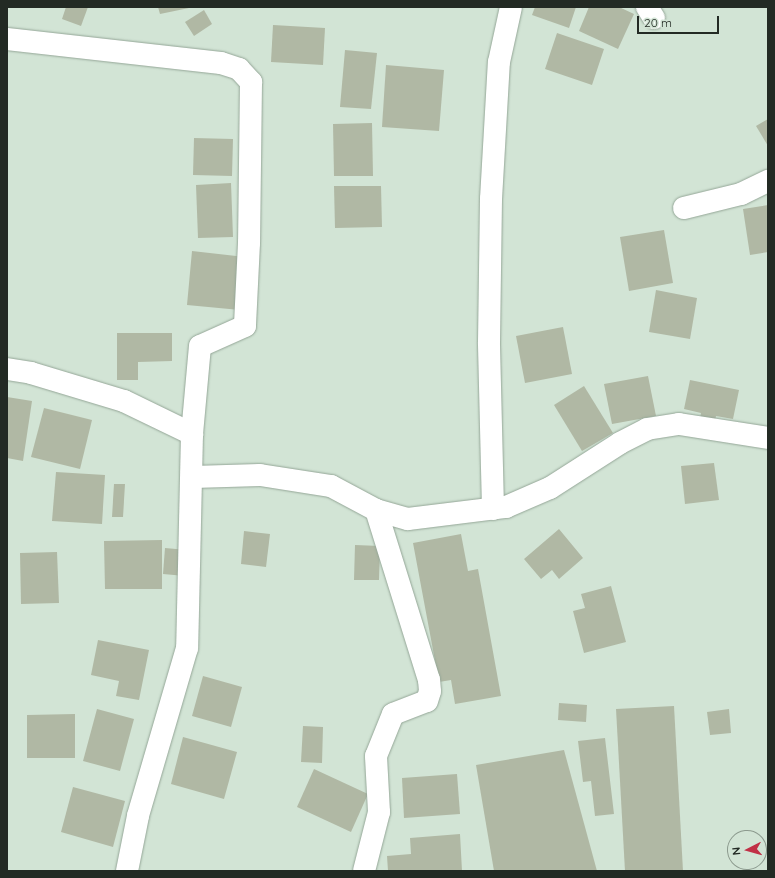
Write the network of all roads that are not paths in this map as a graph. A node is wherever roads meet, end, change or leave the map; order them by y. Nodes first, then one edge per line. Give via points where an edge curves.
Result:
1 (511, 7) edge
2 (7, 39) edge
3 (768, 181) edge
4 (684, 208) dead end
5 (7, 369) edge
6 (192, 434) junction
7 (768, 438) edge
8 (193, 477) junction
9 (493, 509) junction
10 (376, 510) junction
11 (127, 871) edge
12 (364, 871) edge

1 - 9 street via 499,62 491,199 489,342
2 - 6 street via 221,63 239,69 251,82 250,243 246,326 200,346
3 - 4 street via 742,194
5 - 6 street via 31,373 124,401
6 - 8 street
7 - 9 street via 679,424 647,429 620,443 550,488 506,507
8 - 10 street via 260,475 331,486
8 - 11 street via 187,648 138,816
9 - 10 street via 408,519
10 - 12 street via 429,680 430,691 427,701 393,714 376,756 379,812

